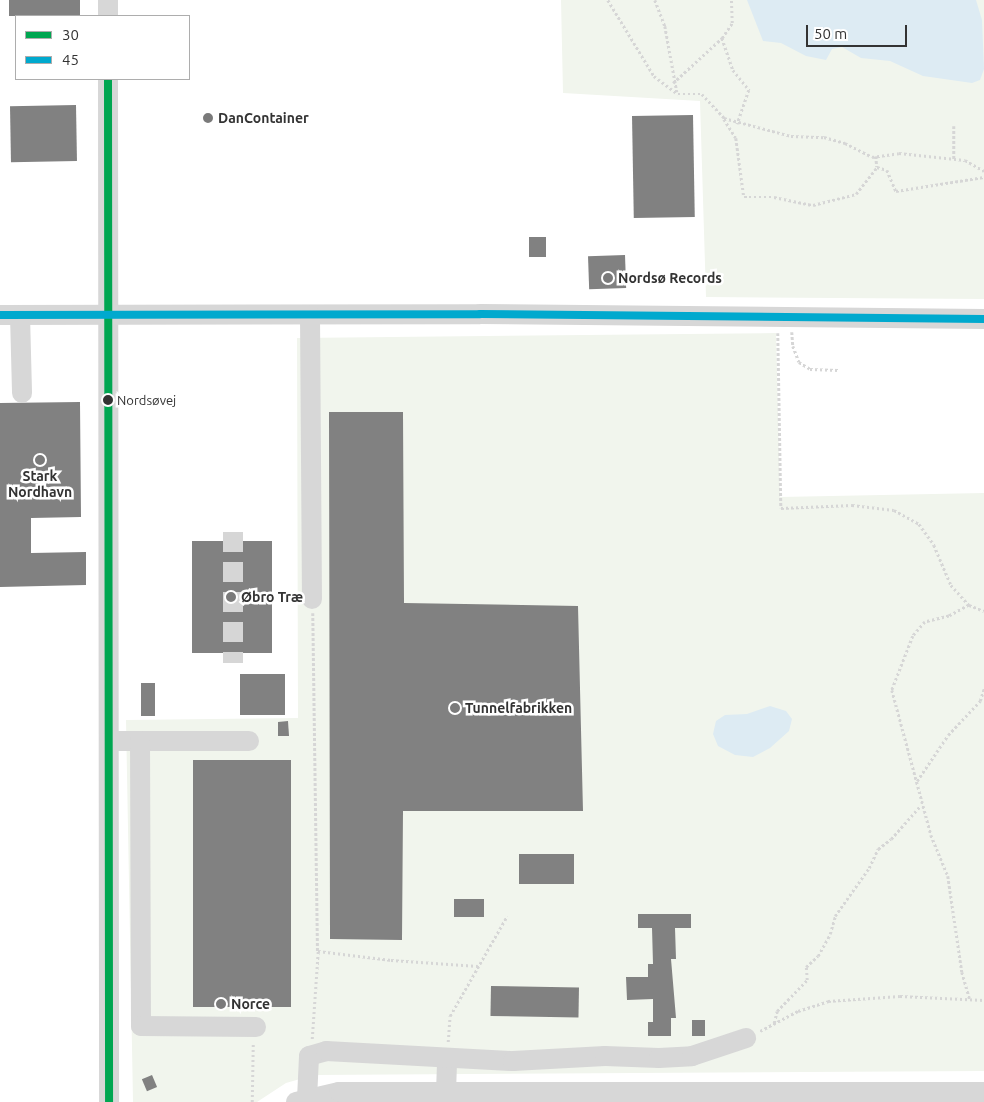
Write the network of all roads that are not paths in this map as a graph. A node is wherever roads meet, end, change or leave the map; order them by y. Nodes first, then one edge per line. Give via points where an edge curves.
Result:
1 (108, 0) edge
2 (108, 15) edge
3 (108, 80) edge
4 (109, 314) junction
5 (10, 315) edge
6 (310, 315) junction
7 (984, 319) edge
8 (22, 394) dead end
9 (312, 599) road end
10 (109, 741) junction
11 (140, 741) junction
12 (249, 741) dead end
13 (255, 1027) road end
14 (746, 1038) road end
15 (447, 1058) junction
16 (446, 1092) junction
17 (984, 1092) edge
18 (803, 1097) edge
19 (302, 1100) edge
20 (110, 1102) edge

1 - 2 street
3 - 4 street
4 - 5 street
4 - 6 street
4 - 10 street
5 - 8 street
6 - 7 street via 785,315
6 - 9 street
10 - 11 street
10 - 20 street
11 - 12 street
11 - 13 street via 141,1026
14 - 15 street via 719,1049 686,1056 513,1061
15 - 16 street
15 - 19 street via 314,1053 309,1056
16 - 18 street
16 - 19 street via 339,1092
17 - 18 street

